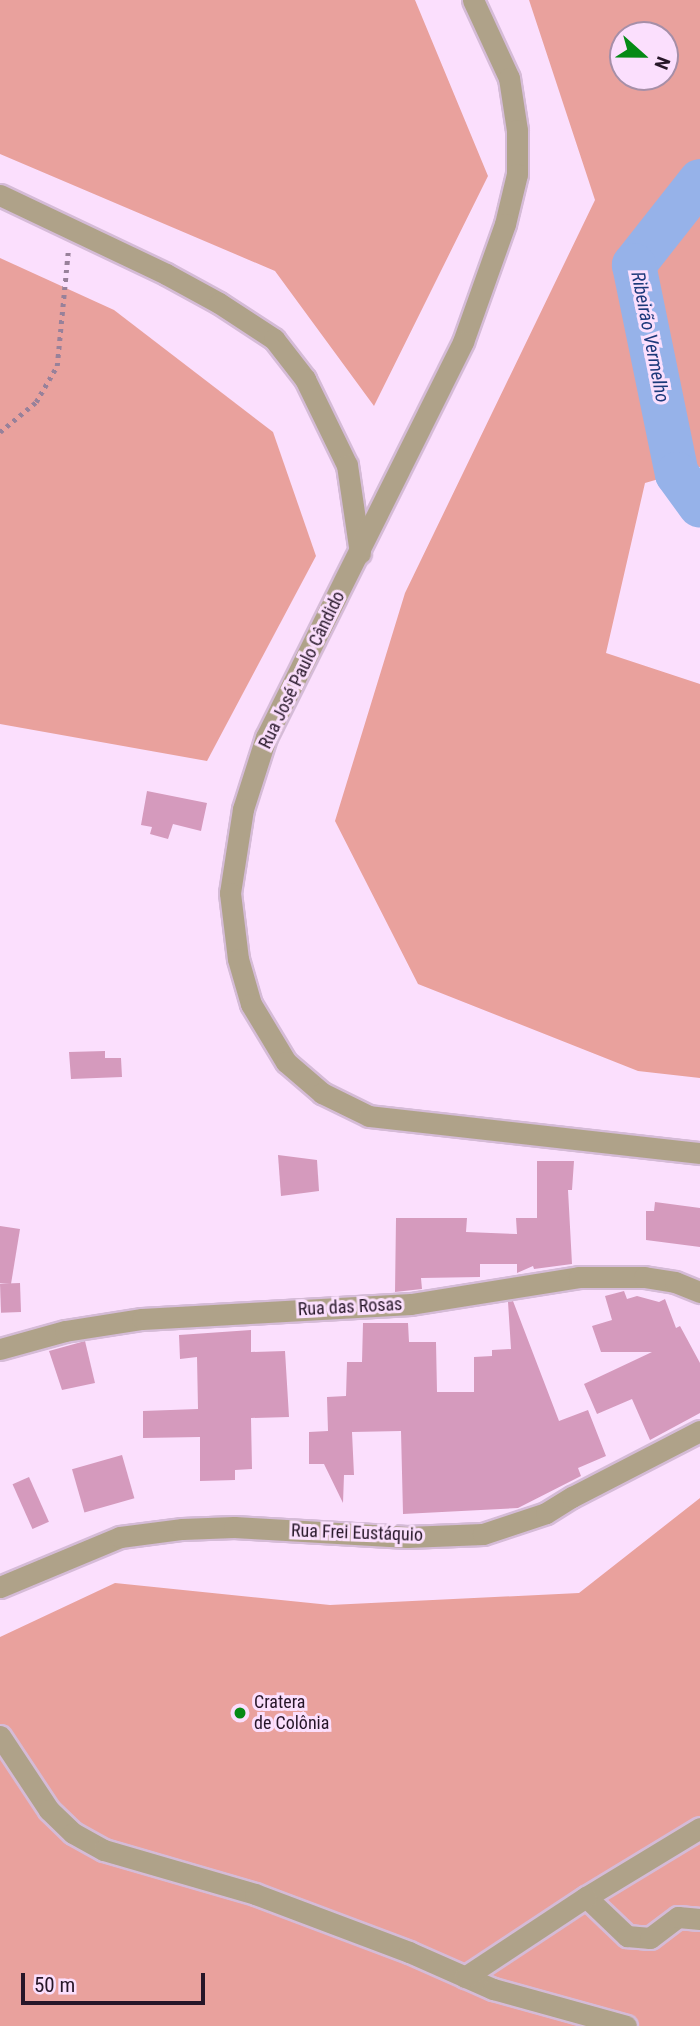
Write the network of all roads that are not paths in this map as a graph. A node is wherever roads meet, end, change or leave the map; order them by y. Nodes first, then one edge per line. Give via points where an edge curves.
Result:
1 (473, 0) edge
2 (0, 195) edge
3 (360, 553) junction
4 (700, 1153) edge
5 (700, 1292) edge
6 (0, 1349) edge
7 (700, 1432) edge
8 (0, 1587) edge
9 (0, 1736) edge
10 (700, 1828) edge
11 (586, 1897) junction
12 (700, 1919) edge
13 (465, 1977) junction
14 (626, 2026) edge

1 - 3 street, Rua José Paulo Cândido via 509,78 517,130 517,174 506,224 463,342
2 - 3 street via 166,274 274,339 305,379 347,465
3 - 4 street, Rua José Paulo Cândido via 266,737 243,809 230,893 238,959 251,1004 286,1062 322,1093 369,1116
5 - 6 street, Rua das Rosas via 644,1277 579,1277 411,1304 130,1321 65,1331
7 - 8 street, Rua Frei Eustáquio via 546,1513 483,1534 407,1537 234,1527 182,1529 120,1537
9 - 13 street via 49,1810 73,1833 104,1850 255,1894
10 - 11 street
11 - 12 street via 627,1936 650,1938 678,1917
11 - 13 street
13 - 14 street

